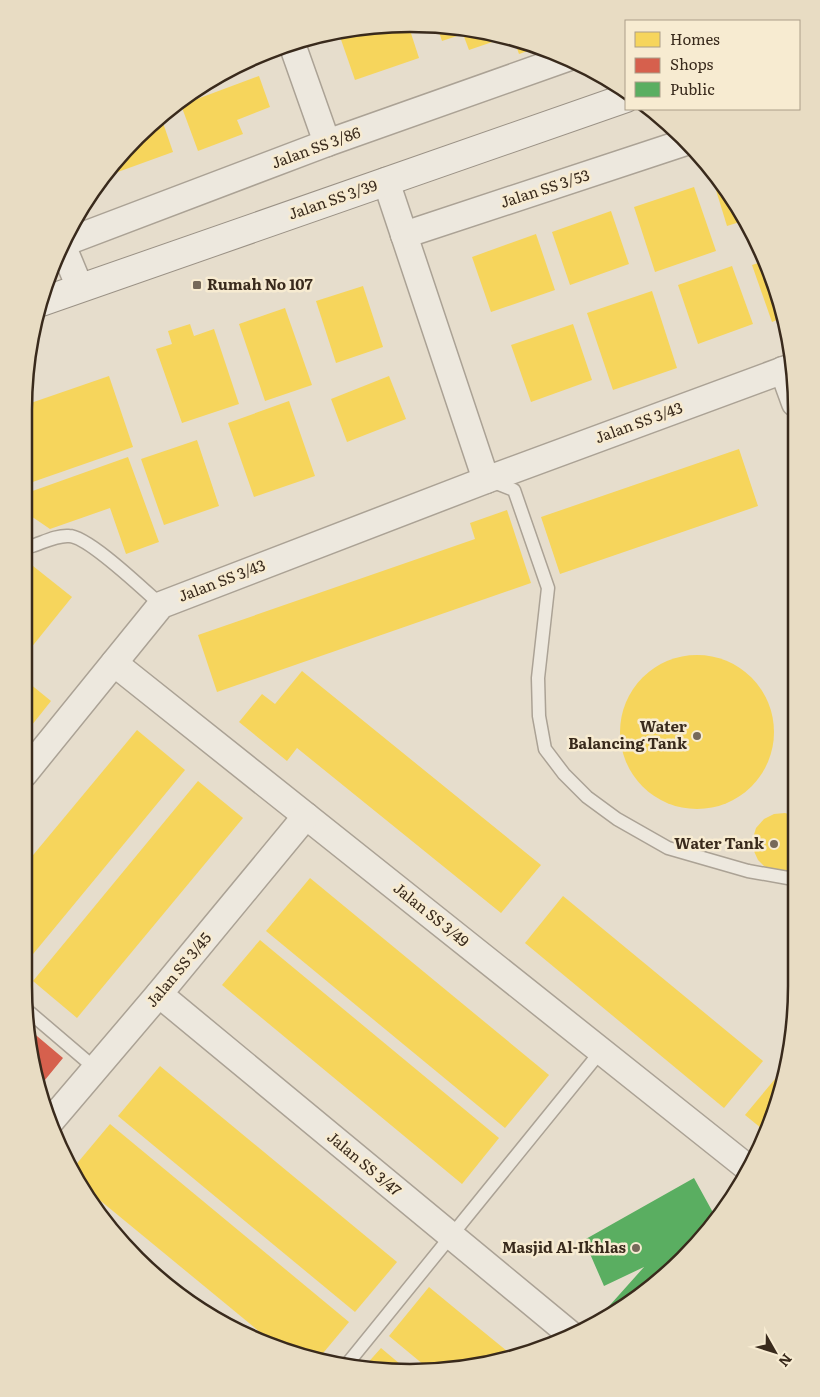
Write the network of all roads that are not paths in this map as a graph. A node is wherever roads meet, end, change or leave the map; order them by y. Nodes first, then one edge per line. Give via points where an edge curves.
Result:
1 (295, 51) edge
2 (556, 62) edge
3 (624, 99) edge
4 (327, 143) junction
5 (678, 145) edge
6 (386, 181) junction
7 (404, 235) junction
8 (73, 239) edge
9 (66, 254) edge
10 (80, 288) junction
11 (50, 299) edge
12 (785, 369) edge
13 (486, 480) junction
14 (32, 546) dead end
15 (161, 605) junction
16 (114, 663) junction
17 (32, 764) edge
18 (306, 816) junction
19 (788, 878) edge
20 (158, 994) junction
21 (33, 1016) edge
22 (601, 1051) junction
23 (96, 1069) junction
24 (56, 1116) edge
25 (743, 1164) edge
26 (451, 1236) junction
27 (566, 1331) edge
28 (351, 1359) edge

1 - 4 street
2 - 4 street, Jalan SS 3/86
3 - 6 street, Jalan SS 3/39
4 - 8 street, Jalan SS 3/86
5 - 7 street, Jalan SS 3/53
6 - 7 street
6 - 10 street, Jalan SS 3/39
7 - 13 street
9 - 10 street
10 - 11 street, Jalan SS 3/39
12 - 13 street, Jalan SS 3/43
13 - 15 street, Jalan SS 3/43
13 - 19 lane via 514,490 548,588 538,678 539,716 545,749 587,797 617,820 668,848 748,871
14 - 15 lane via 60,536 77,537
15 - 16 street, Jalan SS 3/43
16 - 17 street, Jalan SS 3/43
16 - 18 street, Jalan SS 3/49
18 - 20 street, Jalan SS 3/45
18 - 22 street, Jalan SS 3/49
20 - 23 street, Jalan SS 3/45
20 - 26 street, Jalan SS 3/47
21 - 23 lane
22 - 25 street, Jalan SS 3/49
22 - 26 lane
23 - 24 street, Jalan SS 3/45
26 - 27 street, Jalan SS 3/47
26 - 28 lane

